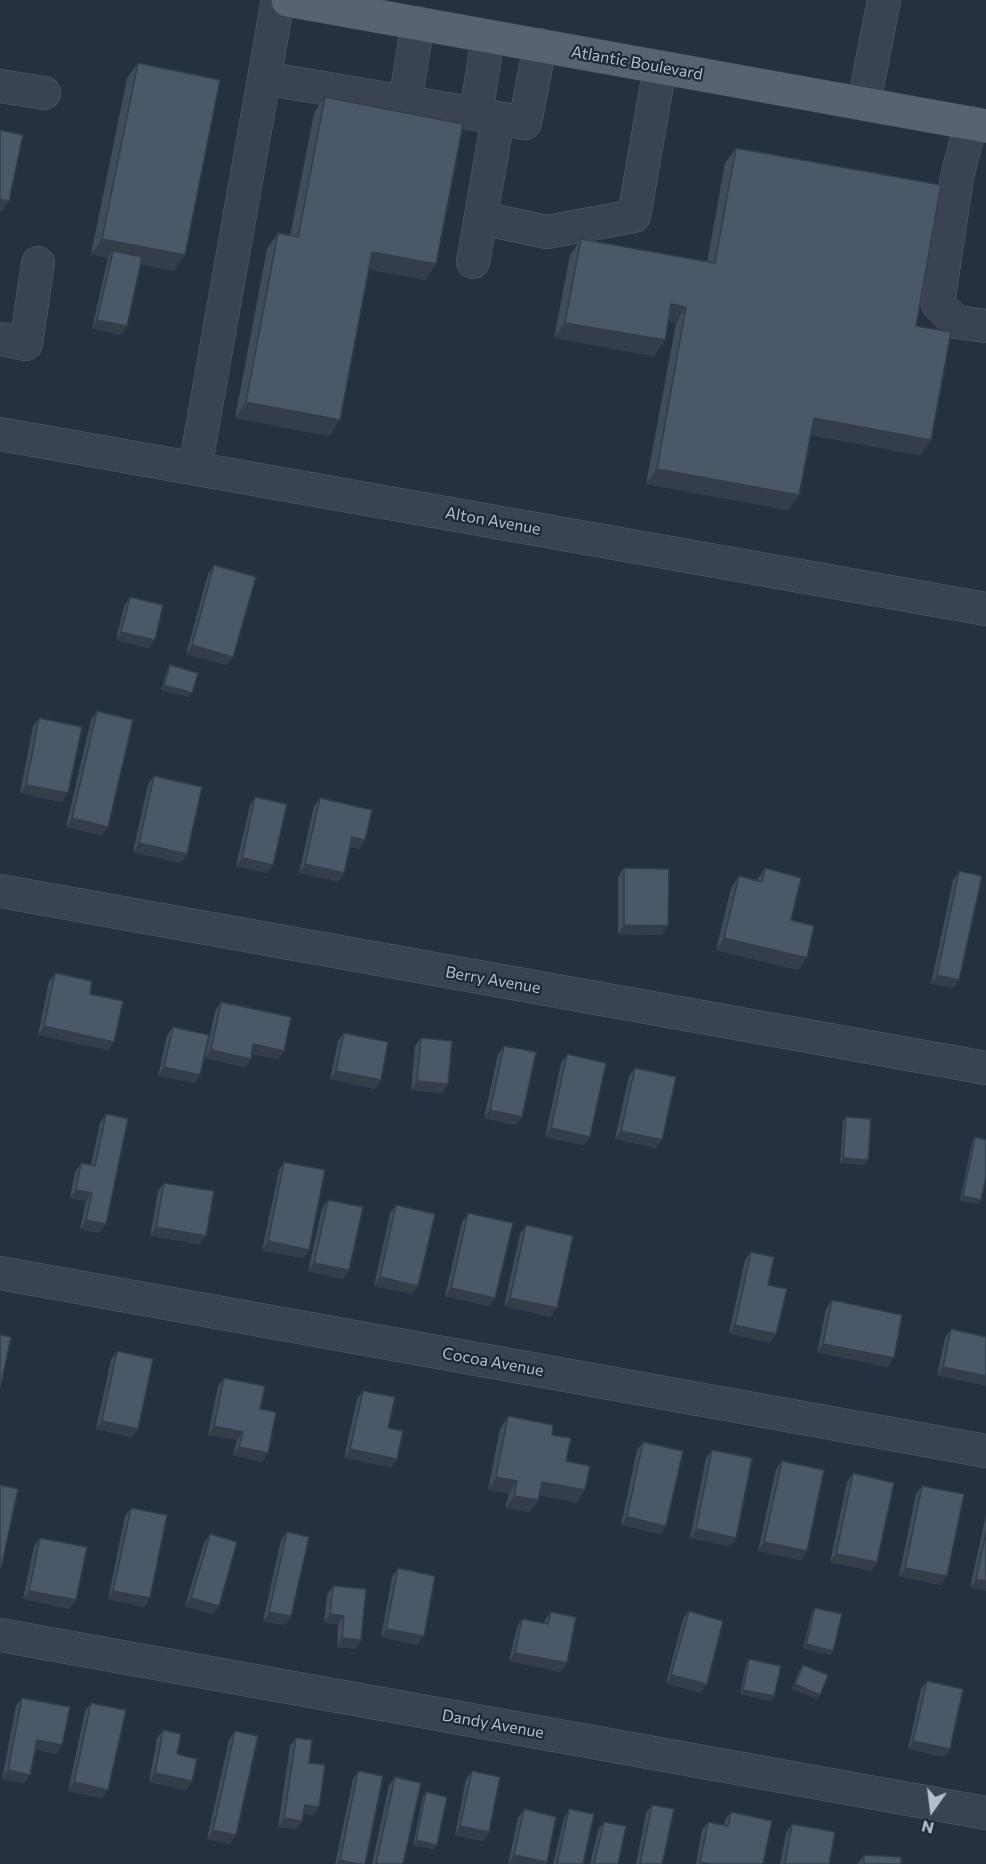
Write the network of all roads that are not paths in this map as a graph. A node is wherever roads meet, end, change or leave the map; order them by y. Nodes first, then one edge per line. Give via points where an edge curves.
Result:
1 (278, 0) edge
2 (288, 0) edge
3 (884, 0) edge
4 (418, 23) junction
5 (488, 37) junction
6 (540, 45) junction
7 (660, 67) junction
8 (264, 78) junction
9 (0, 86) edge
10 (44, 93) dead end
11 (405, 102) junction
12 (864, 103) junction
13 (487, 116) junction
14 (979, 124) edge
15 (481, 218) junction
16 (473, 262) dead end
17 (38, 263) dead end
18 (986, 326) edge
19 (0, 339) edge
20 (0, 434) edge
21 (195, 468) junction
22 (986, 609) edge
23 (0, 891) edge
24 (986, 1068) edge
25 (0, 1273) edge
26 (986, 1451) edge
27 (0, 1635) edge
28 (986, 1812) edge

1 - 8 street
2 - 4 main road, Atlantic Boulevard
3 - 12 street
4 - 5 main road, Atlantic Boulevard
4 - 11 street
5 - 6 main road, Atlantic Boulevard
5 - 13 street
6 - 7 main road, Atlantic Boulevard
6 - 13 street via 525,123
7 - 12 main road, Atlantic Boulevard
7 - 15 street via 634,216 548,232
8 - 11 street
8 - 21 street
9 - 10 street
11 - 13 street
12 - 14 main road, Atlantic Boulevard
13 - 15 street
14 - 18 street via 957,177 938,304 956,322
15 - 16 street
17 - 19 street via 26,344
20 - 21 street, Alton Avenue
21 - 22 street, Alton Avenue
23 - 24 street, Berry Avenue
25 - 26 street, Cocoa Avenue
27 - 28 street, Dandy Avenue

